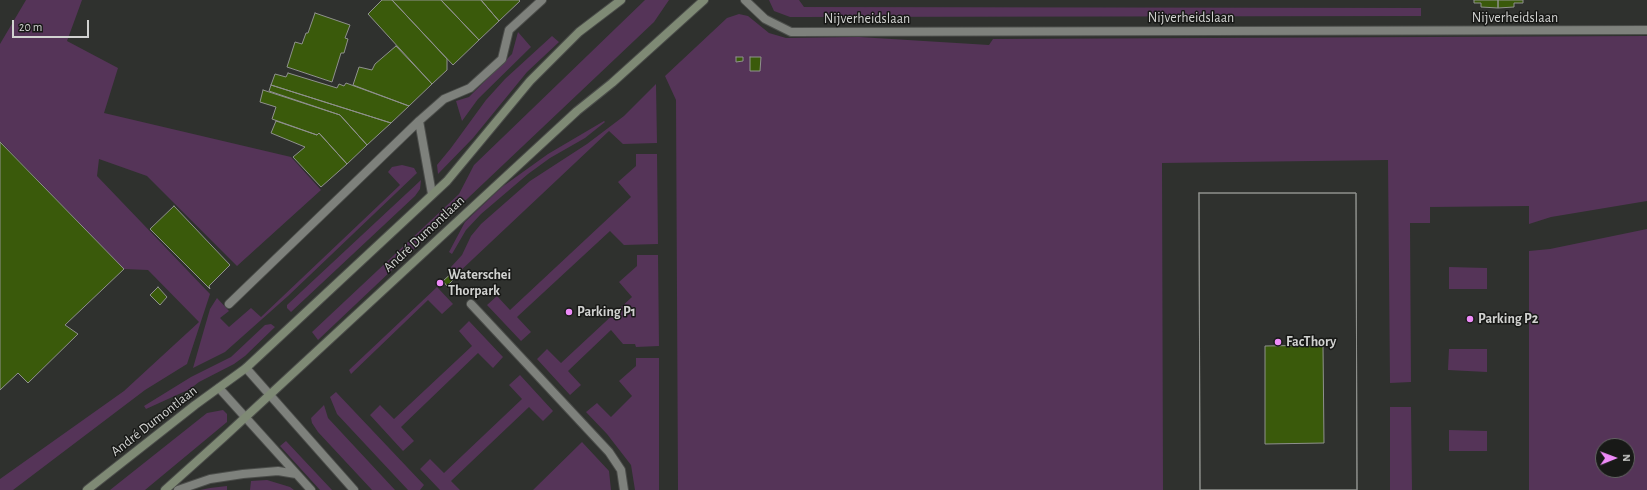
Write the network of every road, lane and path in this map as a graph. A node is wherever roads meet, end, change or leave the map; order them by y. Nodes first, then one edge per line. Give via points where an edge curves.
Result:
1 (542, 0) edge
2 (621, 0) edge
3 (704, 0) edge
4 (744, 0) edge
5 (1647, 30) edge
6 (419, 121) junction
7 (432, 194) junction
8 (229, 304) dead end
9 (471, 304) dead end
10 (246, 368) junction
11 (219, 388) junction
12 (269, 394) junction
13 (245, 417) junction
14 (296, 474) junction
15 (87, 490) edge
16 (165, 490) edge
17 (178, 490) edge
18 (311, 490) edge
19 (354, 490) edge
20 (624, 490) edge

1 - 6 street via 509,30 502,59 470,88 444,99
2 - 7 main road, André Dumontlaan via 579,32 530,81 447,181
3 - 12 main road, André Dumontlaan via 577,111
4 - 5 street, Nijverheidslaan via 765,19 791,32
6 - 7 street, André Dumontlaan
6 - 8 street
7 - 10 main road, André Dumontlaan
9 - 20 street via 609,452 621,470
10 - 11 main road, André Dumontlaan
10 - 12 street
11 - 13 street
11 - 15 main road, André Dumontlaan
12 - 13 main road, André Dumontlaan
12 - 19 street
13 - 14 street
13 - 16 main road, André Dumontlaan
14 - 17 street via 278,471 243,474 210,479
14 - 18 street

